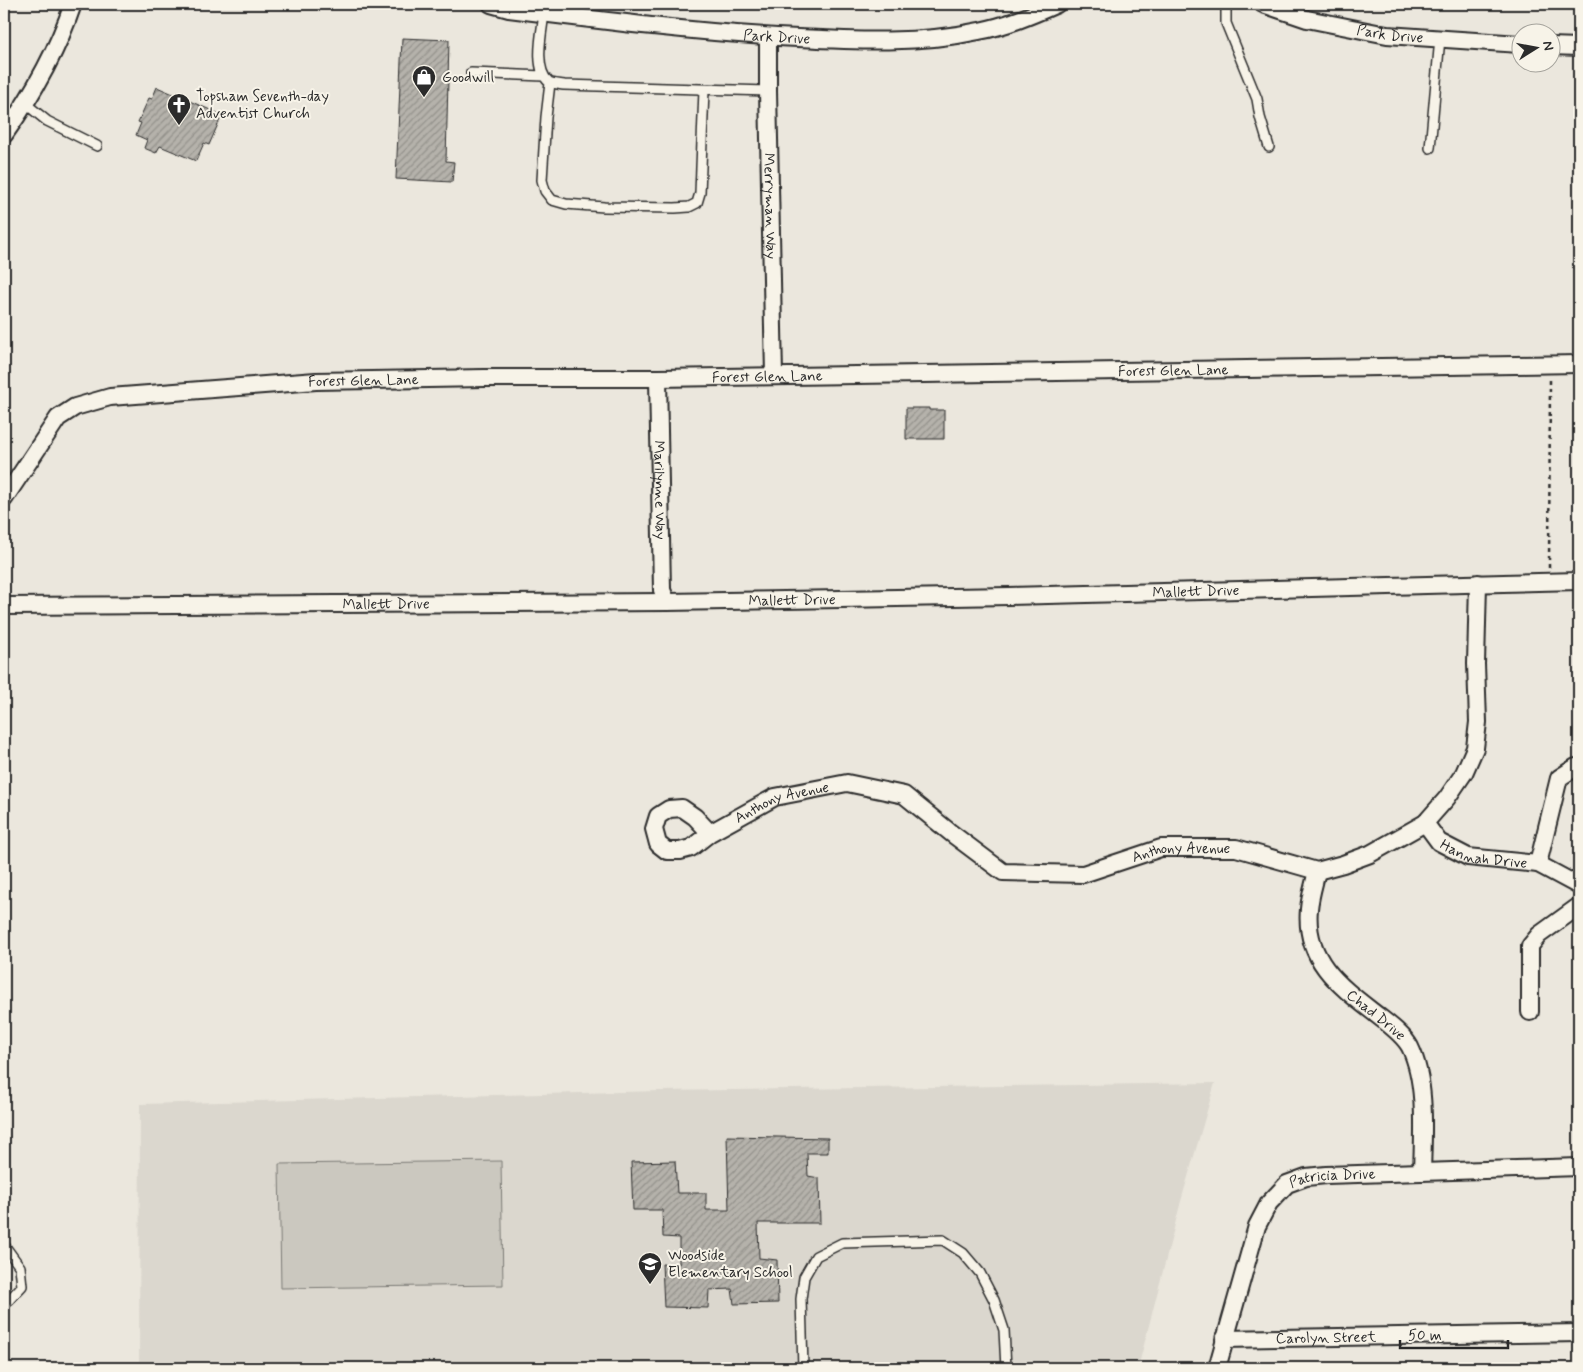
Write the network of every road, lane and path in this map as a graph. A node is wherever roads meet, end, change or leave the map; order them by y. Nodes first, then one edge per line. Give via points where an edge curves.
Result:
1 (73, 4) edge
2 (491, 4) edge
3 (1057, 4) edge
4 (1228, 4) edge
5 (1263, 4) edge
6 (544, 14) junction
7 (768, 37) junction
8 (1440, 38) junction
9 (1510, 43) edge
10 (1560, 46) edge
11 (1579, 47) edge
12 (471, 73) dead end
13 (543, 76) junction
14 (550, 83) junction
15 (704, 90) junction
16 (768, 92) junction
17 (26, 104) junction
18 (4, 135) edge
19 (97, 146) dead end
20 (1269, 147) dead end
21 (1430, 148) dead end
22 (1550, 364) junction
23 (1579, 364) edge
24 (774, 375) junction
25 (658, 378) junction
26 (4, 499) edge
27 (1549, 572) dead end
28 (1579, 581) edge
29 (1478, 583) junction
30 (667, 602) junction
31 (4, 606) edge
32 (1579, 768) edge
33 (1425, 823) junction
34 (710, 832) dead end
35 (1538, 864) junction
36 (1317, 871) junction
37 (1579, 886) edge
38 (1579, 906) edge
39 (1530, 1012) dead end
40 (1579, 1167) edge
41 (1422, 1172) junction
42 (4, 1245) edge
43 (4, 1300) edge
44 (1579, 1333) edge
45 (1224, 1339) junction
46 (803, 1368) edge
47 (1006, 1368) edge
48 (1217, 1368) edge

1 - 17 street via 64,31
2 - 6 street, Park Drive via 508,10
3 - 7 street, Park Drive via 980,31 935,38 848,41
4 - 20 lane via 1226,23 1257,98
5 - 8 street, Park Drive via 1307,19 1387,35
6 - 7 street, Park Drive
6 - 13 lane via 540,64
7 - 16 street, Merryman Way
8 - 9 street, Park Drive
8 - 21 lane
10 - 11 street
12 - 13 lane
13 - 14 lane
14 - 15 lane
14 - 15 lane via 542,174 545,191 552,200 566,204 604,207 675,208 697,203
15 - 16 lane
16 - 24 street, Merryman Way
17 - 18 street
17 - 19 lane via 47,121
22 - 23 street, Forest Glen Lane
22 - 24 street, Forest Glen Lane
22 - 27 path
24 - 25 street, Forest Glen Lane
25 - 26 street, Forest Glen Lane via 316,381 110,397 75,407 58,418
25 - 30 street, Marilynne Way via 662,590
28 - 29 street, Mallett Drive
29 - 30 street, Mallett Drive
29 - 33 street via 1478,722 1474,748 1464,773
30 - 31 street, Mallett Drive
32 - 35 street via 1560,778
33 - 35 street, Hannah Drive via 1439,842 1468,857
33 - 36 street via 1370,854
34 - 36 street, Anthony Avenue via 776,796 847,783 904,794 1003,872 1083,874 1161,848 1236,848
35 - 37 street, Hannah Drive
36 - 41 street, Chad Drive via 1309,909 1314,951 1341,987 1409,1045 1415,1060 1422,1116
38 - 39 street via 1539,935 1530,946
40 - 41 street, Patricia Drive
41 - 45 street, Patricia Drive via 1306,1177 1287,1184 1269,1203 1257,1226
42 - 43 lane via 20,1267 22,1286
44 - 45 street, Carolyn Street
45 - 48 street, Patricia Drive
46 - 47 lane via 801,1298 804,1277 816,1256 842,1243 943,1240 963,1253 980,1273 1004,1330

